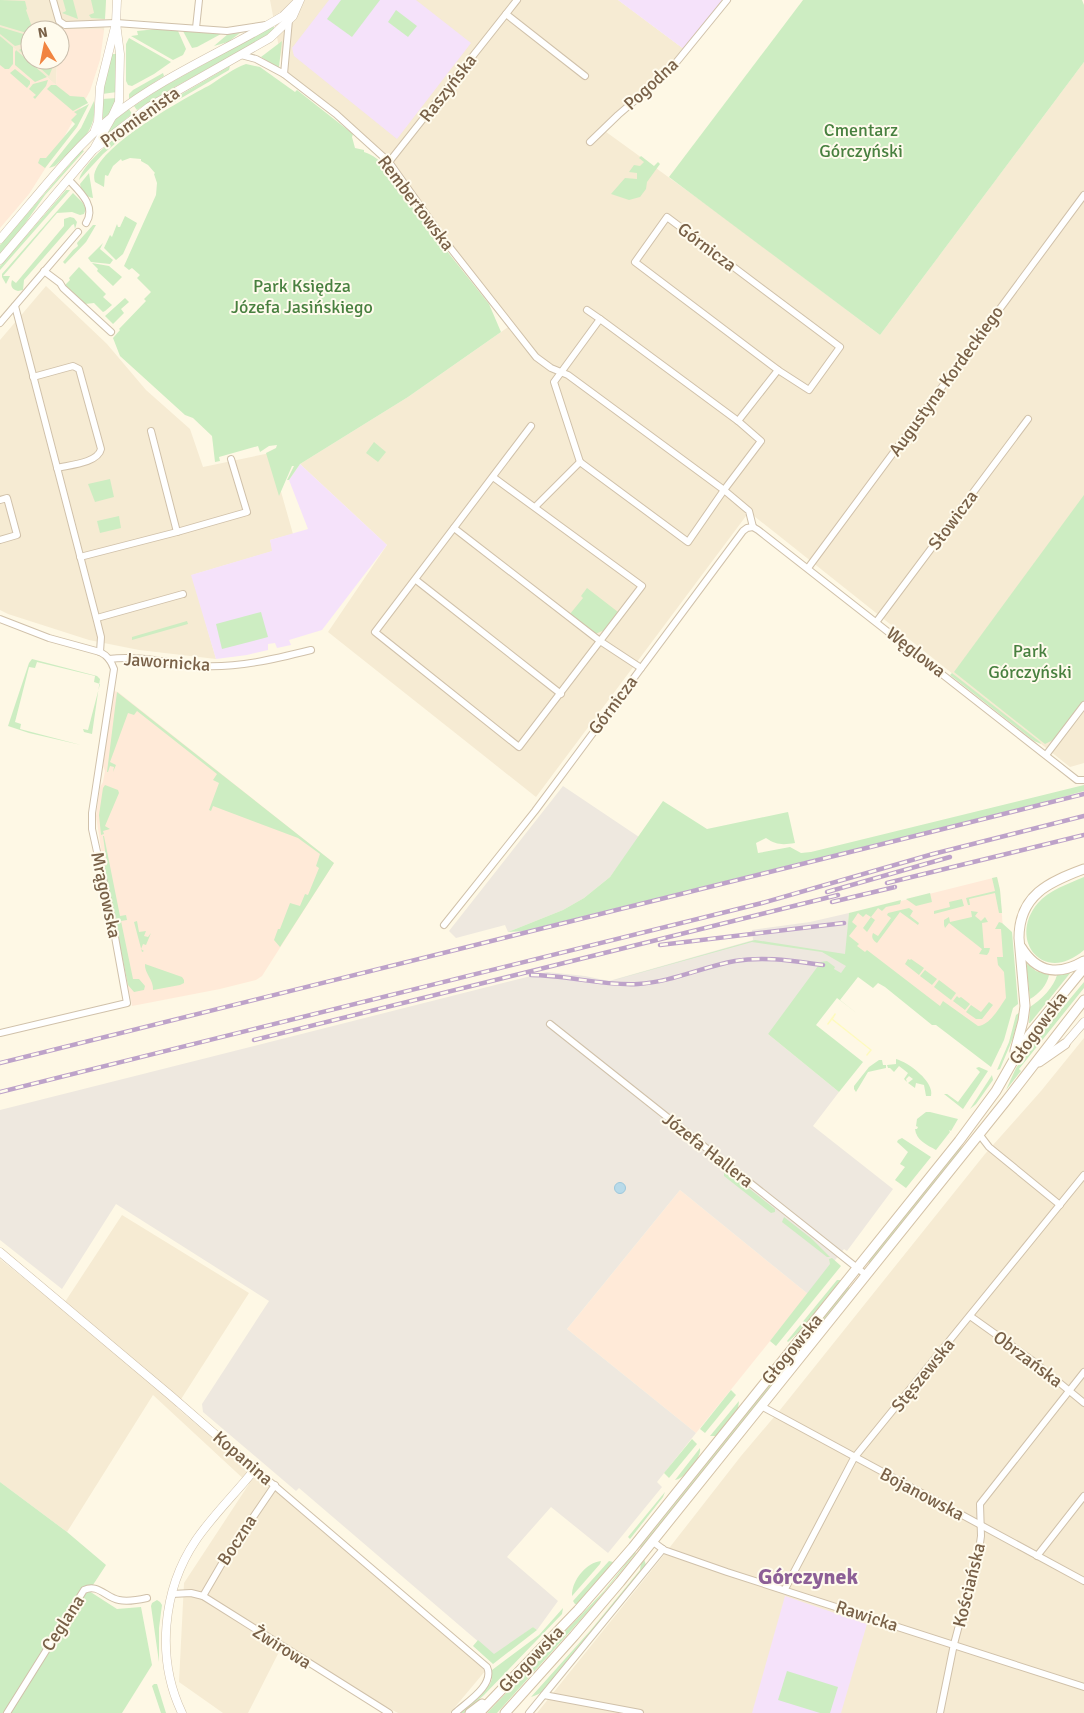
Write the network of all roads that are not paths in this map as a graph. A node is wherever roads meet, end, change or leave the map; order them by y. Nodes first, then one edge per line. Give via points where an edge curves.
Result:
1 (53, 0) edge
2 (117, 0) edge
3 (199, 0) edge
4 (517, 0) edge
5 (727, 0) edge
6 (297, 1) edge
7 (506, 14) junction
8 (289, 20) junction
9 (116, 22) junction
10 (267, 25) junction
11 (196, 28) junction
12 (241, 56) junction
13 (284, 74) junction
14 (585, 76) dead end
15 (112, 117) junction
16 (92, 134) junction
17 (590, 142) dead end
18 (93, 150) junction
19 (389, 162) junction
20 (68, 179) junction
21 (1084, 195) edge
22 (86, 223) dead end
23 (78, 232) dead end
24 (0, 239) edge
25 (0, 260) edge
26 (44, 272) junction
27 (15, 306) junction
28 (587, 310) dead end
29 (600, 319) junction
30 (0, 323) edge
31 (111, 332) dead end
32 (778, 370) junction
33 (561, 372) junction
34 (33, 377) junction
35 (1028, 419) dead end
36 (738, 421) junction
37 (531, 426) dead end
38 (152, 431) dead end
39 (231, 459) dead end
40 (580, 462) junction
41 (57, 468) junction
42 (494, 477) junction
43 (724, 490) junction
44 (0, 500) edge
45 (535, 507) junction
46 (753, 527) junction
47 (454, 528) junction
48 (177, 532) junction
49 (0, 540) edge
50 (80, 557) junction
51 (808, 568) junction
52 (416, 580) junction
53 (183, 594) dead end
54 (97, 618) junction
55 (0, 619) edge
56 (877, 621) junction
57 (600, 641) junction
58 (311, 650) dead end
59 (100, 652) junction
60 (109, 659) junction
61 (641, 668) junction
62 (561, 694) junction
63 (1084, 705) edge
64 (1046, 755) junction
65 (1080, 780) edge
66 (1084, 869) edge
67 (444, 925) dead end
68 (1019, 942) junction
69 (1084, 962) edge
70 (1084, 968) edge
71 (1084, 1000) edge
72 (1084, 1022) edge
73 (550, 1024) dead end
74 (0, 1033) edge
75 (1065, 1044) joint
76 (1033, 1066) junction
77 (1009, 1067) junction
78 (979, 1134) junction
79 (1084, 1175) edge
80 (1060, 1205) junction
81 (0, 1252) edge
82 (857, 1268) junction
83 (866, 1275) junction
84 (970, 1316) junction
85 (1084, 1372) edge
86 (1070, 1391) junction
87 (1084, 1403) edge
88 (761, 1406) junction
89 (854, 1458) junction
90 (255, 1469) junction
91 (274, 1485) junction
92 (1084, 1496) edge
93 (981, 1526) junction
94 (652, 1541) junction
95 (663, 1549) junction
96 (1037, 1556) junction
97 (1084, 1582) edge
98 (784, 1589) junction
99 (172, 1594) junction
100 (203, 1596) junction
101 (147, 1598) dead end
102 (954, 1644) junction
103 (1084, 1687) edge
104 (500, 1690) junction
105 (544, 1695) junction
106 (7, 1713) edge
107 (182, 1713) edge
108 (389, 1713) edge
109 (456, 1713) edge
110 (470, 1713) edge
111 (479, 1713) edge
112 (505, 1713) edge
113 (529, 1713) edge
114 (640, 1713) edge
115 (940, 1713) edge

1 - 9 street, Promienista via 59,21 65,24
2 - 9 street
3 - 11 street
4 - 7 street, Raszyńska
5 - 17 street, Pogodna via 670,70
6 - 8 street, Promienista via 297,10
6 - 10 street, Promienista via 286,14
7 - 14 street
7 - 19 street, Raszyńska
8 - 12 street, Promienista via 270,38
8 - 13 street
9 - 11 street, Promienista
9 - 15 street via 120,88
9 - 16 street via 100,87 98,124
10 - 11 street, Promienista via 231,31
10 - 15 street, Promienista via 157,86
12 - 13 street, Rembertowska via 256,59
12 - 18 street, Promienista via 149,107
13 - 19 street, Rembertowska via 336,114
15 - 16 street, Promienista
15 - 18 street
16 - 24 street, Promienista
18 - 20 street, Promienista
19 - 33 street, Rembertowska via 448,245 530,350 551,368
20 - 22 street via 89,204 90,214
20 - 25 street, Promienista
21 - 51 street, Augustyna Kordeckiego
23 - 26 street
26 - 27 street
26 - 31 street
27 - 30 street
27 - 34 street
28 - 29 street
29 - 33 street
29 - 36 street
32 - 32 street, Górnicza via 809,390 840,347 667,216 635,262
32 - 36 street
33 - 40 street via 554,382
33 - 43 street
34 - 41 street
34 - 41 street via 73,366 79,370 101,449 95,459
35 - 56 street, Słowicza
36 - 43 street via 761,441
37 - 42 street
38 - 48 street
39 - 48 street via 246,512
40 - 43 street via 688,542
40 - 45 street
41 - 50 street
42 - 45 street
42 - 47 street
43 - 46 street via 749,512
44 - 49 street via 7,498 17,535
45 - 57 street via 642,586
46 - 51 street, Węglowa
46 - 61 street, Górnicza via 743,531
47 - 52 street
47 - 57 street
48 - 50 street
50 - 54 street
51 - 56 street, Węglowa
52 - 62 street
52 - 62 street via 376,632 519,747
53 - 54 street
54 - 59 street
55 - 59 street, Jawornicka via 49,638
56 - 64 street, Węglowa
57 - 61 street
57 - 62 street
58 - 60 street, Jawornicka via 237,665 203,666 126,657
59 - 60 street, Jawornicka
60 - 74 street, Mrągowska via 114,669 92,829 126,1003
61 - 67 street, Górnicza via 535,811
63 - 64 street
64 - 65 street, Węglowa
66 - 68 main road via 1051,883 1033,897 1022,915
68 - 69 main road via 1030,959 1045,969 1061,969
68 - 77 main road via 1025,1013
70 - 77 main road, Głogowska via 1030,1034
71 - 76 main road, Głogowska
72 - 75 street
73 - 82 street, Józefa Hallera
75 - 76 main road
76 - 78 main road, Głogowska
77 - 82 main road, Głogowska via 980,1114
78 - 80 street via 989,1147
78 - 83 main road, Głogowska
79 - 80 street, Stęszewska
80 - 84 street, Stęszewska
81 - 90 street, Kopanina
82 - 83 street, Józefa Hallera
82 - 104 main road, Głogowska via 619,1564
83 - 88 main road, Głogowska
84 - 86 street, Obrzańska
84 - 89 street, Stęszewska
85 - 86 street, Kościańska
86 - 87 street, Obrzańska
86 - 93 street, Kościańska via 983,1499 980,1504
88 - 89 street, Bojanowska
88 - 94 main road, Głogowska
89 - 93 street, Bojanowska
89 - 98 street, Stęszewska
90 - 91 street, Kopanina
90 - 99 street via 194,1542
91 - 100 street, Boczna
91 - 109 street, Kopanina via 486,1666 489,1676 486,1684
92 - 96 street
93 - 96 street, Bojanowska
93 - 102 street, Kościańska via 979,1550
94 - 95 street, Rawicka
94 - 112 main road, Głogowska via 591,1617
95 - 98 street, Rawicka
95 - 105 street, Głogowska
96 - 97 street, Bojanowska
98 - 102 street, Rawicka
99 - 100 street, Żwirowa
99 - 107 street via 167,1619 166,1655
100 - 108 street, Żwirowa
101 - 106 street, Ceglana via 118,1600 97,1588 84,1590
102 - 103 street, Rawicka
102 - 115 street, Kościańska
104 - 110 main road
104 - 111 main road, Głogowska
105 - 113 street, Głogowska
105 - 114 street

